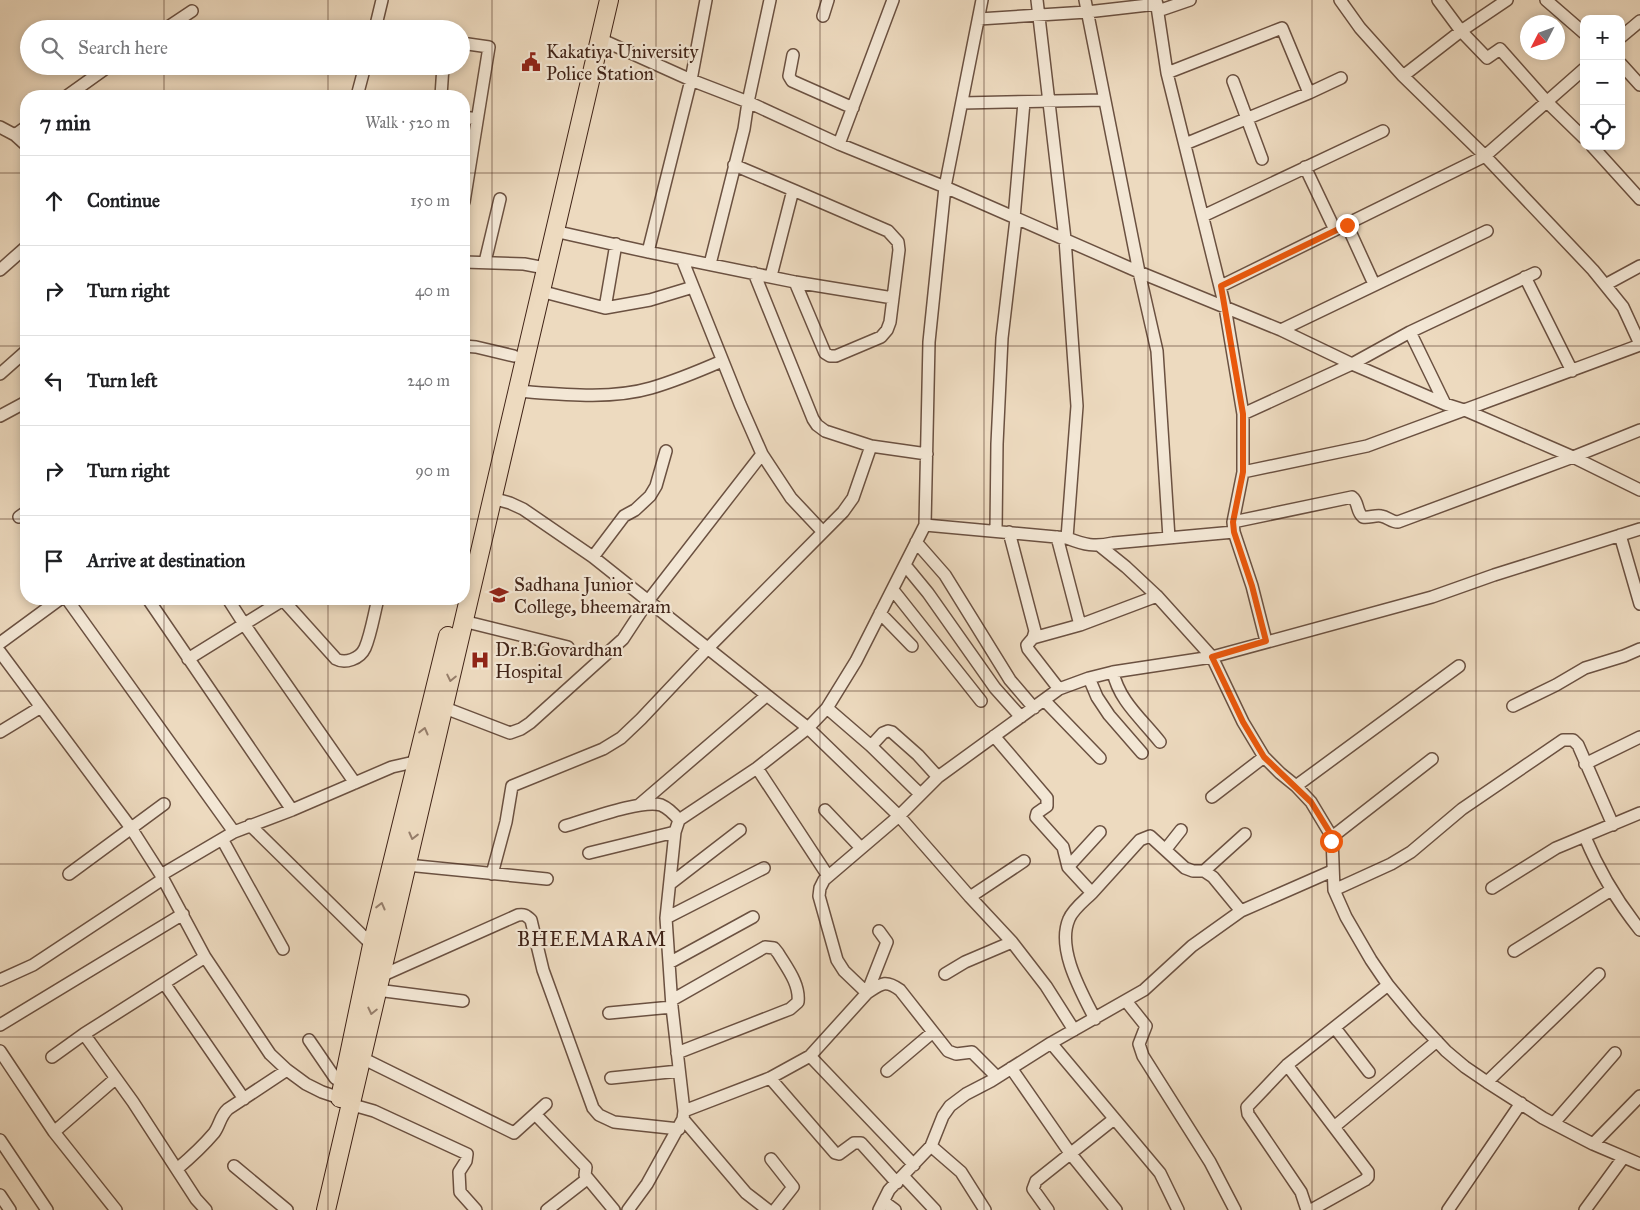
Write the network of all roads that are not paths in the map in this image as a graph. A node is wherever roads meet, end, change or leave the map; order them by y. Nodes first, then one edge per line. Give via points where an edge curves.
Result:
1 (382, 0) edge
2 (599, 0) edge
3 (609, 0) edge
4 (706, 0) edge
5 (770, 0) edge
6 (828, 0) edge
7 (893, 0) edge
8 (982, 0) edge
9 (1038, 0) edge
10 (1085, 0) edge
11 (1190, 0) edge
12 (1340, 0) edge
13 (1438, 0) edge
14 (1507, 0) edge
15 (1548, 0) edge
16 (1157, 5) edge
17 (192, 11) dead end
18 (1087, 12) junction
19 (1039, 15) junction
20 (823, 16) dead end
21 (979, 19) junction
22 (178, 20) edge
23 (376, 20) edge
24 (1640, 21) edge
25 (1580, 29) edge
26 (1461, 31) junction
27 (1625, 34) edge
28 (600, 39) junction
29 (470, 44) edge
30 (793, 55) dead end
31 (1625, 68) edge
32 (1167, 73) junction
33 (1580, 73) edge
34 (96, 75) edge
35 (363, 75) edge
36 (442, 75) edge
37 (1403, 76) junction
38 (1341, 78) dead end
39 (691, 80) junction
40 (1233, 81) dead end
41 (1640, 85) edge
42 (75, 90) edge
43 (359, 90) edge
44 (441, 90) edge
45 (1309, 93) junction
46 (1104, 100) junction
47 (1050, 101) junction
48 (748, 102) junction
49 (1024, 102) junction
50 (1547, 102) junction
51 (962, 103) junction
52 (853, 108) junction
53 (470, 118) edge
54 (1247, 119) junction
55 (477, 120) junction
56 (0, 127) edge
57 (20, 131) edge
58 (1383, 131) dead end
59 (1580, 134) edge
60 (15, 135) junction
61 (20, 140) edge
62 (839, 144) junction
63 (1185, 144) junction
64 (1596, 150) edge
65 (1485, 156) junction
66 (1262, 159) dead end
67 (470, 164) edge
68 (734, 165) junction
69 (1306, 167) junction
70 (945, 187) junction
71 (793, 190) junction
72 (500, 199) dead end
73 (1640, 199) edge
74 (1203, 216) junction
75 (1015, 219) junction
76 (1347, 225) junction
77 (1335, 230) junction
78 (554, 231) junction
79 (1487, 231) dead end
80 (1065, 239) junction
81 (616, 244) junction
82 (20, 252) edge
83 (648, 252) junction
84 (682, 259) junction
85 (470, 262) edge
86 (485, 262) junction
87 (710, 264) junction
88 (1640, 266) edge
89 (540, 267) junction
90 (0, 270) edge
91 (1139, 272) junction
92 (754, 274) junction
93 (771, 276) junction
94 (795, 282) junction
95 (1374, 284) junction
96 (1604, 285) junction
97 (1221, 286) junction
98 (693, 287) junction
99 (540, 291) junction
100 (893, 298) junction
101 (1226, 307) junction
102 (605, 308) junction
103 (1282, 330) junction
104 (1410, 332) junction
105 (1640, 344) edge
106 (470, 346) edge
107 (20, 356) edge
108 (514, 356) junction
109 (722, 361) junction
110 (1352, 364) junction
111 (2, 370) edge
112 (1572, 371) junction
113 (517, 390) junction
114 (1445, 404) junction
115 (20, 405) edge
116 (1467, 410) junction
117 (1243, 414) junction
118 (0, 416) edge
119 (1640, 430) edge
120 (871, 446) junction
121 (666, 451) dead end
122 (762, 454) junction
123 (927, 454) junction
124 (1573, 457) junction
125 (1243, 472) junction
126 (1640, 490) edge
127 (492, 498) junction
128 (925, 525) junction
129 (1234, 527) junction
130 (1640, 529) edge
131 (996, 531) junction
132 (823, 532) junction
133 (1009, 532) junction
134 (1620, 535) junction
135 (1062, 537) junction
136 (1169, 538) junction
137 (916, 542) junction
138 (1100, 546) junction
139 (470, 548) edge
140 (593, 557) junction
141 (905, 566) junction
142 (893, 590) junction
143 (470, 591) edge
144 (1156, 596) junction
145 (648, 601) junction
146 (1640, 604) edge
147 (52, 605) edge
148 (71, 605) edge
149 (152, 605) edge
150 (232, 605) edge
151 (275, 605) edge
152 (290, 605) edge
153 (376, 605) edge
154 (457, 605) edge
155 (467, 605) edge
156 (880, 613) junction
157 (463, 621) junction
158 (244, 624) junction
159 (1080, 625) junction
160 (1033, 638) junction
161 (1266, 641) junction
162 (0, 643) edge
163 (912, 646) dead end
164 (568, 647) dead end
165 (707, 648) junction
166 (1640, 649) edge
167 (0, 652) edge
168 (1212, 657) junction
169 (188, 659) junction
170 (1459, 666) dead end
171 (1112, 672) junction
172 (1089, 678) junction
173 (1058, 690) junction
174 (766, 696) junction
175 (1044, 700) junction
176 (981, 701) dead end
177 (1513, 706) dead end
178 (41, 707) junction
179 (444, 708) junction
180 (827, 708) junction
181 (1034, 708) junction
182 (1021, 717) junction
183 (808, 728) junction
184 (0, 732) edge
185 (994, 736) junction
186 (1640, 737) edge
187 (1160, 742) dead end
188 (871, 746) junction
189 (1142, 753) dead end
190 (1264, 757) junction
191 (1100, 758) dead end
192 (1432, 759) dead end
193 (424, 760) junction
194 (1585, 764) junction
195 (757, 768) junction
196 (938, 777) junction
197 (355, 784) junction
198 (1296, 786) junction
199 (920, 794) junction
200 (1212, 797) dead end
201 (164, 804) dead end
202 (639, 805) junction
203 (292, 810) junction
204 (825, 810) dead end
205 (1640, 813) edge
206 (898, 816) junction
207 (679, 820) junction
208 (250, 825) junction
209 (1613, 825) junction
210 (566, 826) dead end
211 (131, 828) junction
212 (740, 830) dead end
213 (1182, 830) dead end
214 (234, 832) junction
215 (675, 832) junction
216 (1100, 832) dead end
217 (1245, 834) dead end
218 (1332, 836) junction
219 (1584, 837) junction
220 (222, 839) junction
221 (861, 848) junction
222 (1166, 849) junction
223 (588, 853) dead end
224 (1024, 861) dead end
225 (406, 865) junction
226 (1068, 867) junction
227 (764, 868) dead end
228 (1332, 870) junction
229 (1204, 871) junction
230 (69, 874) dead end
231 (492, 874) junction
232 (828, 876) junction
233 (162, 877) junction
234 (546, 879) dead end
235 (670, 884) junction
236 (1492, 888) dead end
237 (1334, 890) junction
238 (1611, 890) junction
239 (1092, 893) junction
240 (970, 897) junction
241 (1241, 911) junction
242 (183, 914) junction
243 (753, 917) dead end
244 (666, 918) junction
245 (1640, 930) edge
246 (878, 931) dead end
247 (1012, 942) junction
248 (372, 945) junction
249 (284, 949) dead end
250 (1514, 952) dead end
251 (205, 957) junction
252 (669, 963) junction
253 (945, 974) dead end
254 (1599, 974) dead end
255 (0, 980) edge
256 (164, 983) junction
257 (379, 983) junction
258 (1388, 985) junction
259 (867, 993) junction
260 (462, 1001) dead end
261 (1126, 1001) junction
262 (672, 1004) junction
263 (608, 1013) dead end
264 (1096, 1018) junction
265 (0, 1025) edge
266 (1335, 1028) junction
267 (1074, 1030) junction
268 (933, 1032) junction
269 (84, 1034) junction
270 (309, 1040) dead end
271 (1437, 1041) junction
272 (1051, 1043) junction
273 (0, 1050) edge
274 (677, 1052) junction
275 (1615, 1053) dead end
276 (810, 1056) junction
277 (52, 1057) dead end
278 (362, 1058) junction
279 (1287, 1065) junction
280 (1011, 1068) junction
281 (288, 1070) junction
282 (679, 1071) junction
283 (887, 1071) dead end
284 (1369, 1072) dead end
285 (997, 1077) junction
286 (611, 1078) dead end
287 (770, 1078) junction
288 (115, 1079) junction
289 (1487, 1082) junction
290 (345, 1096) junction
291 (1640, 1096) edge
292 (244, 1098) junction
293 (1521, 1103) junction
294 (546, 1104) dead end
295 (535, 1114) junction
296 (1114, 1119) junction
297 (682, 1120) junction
298 (1554, 1123) junction
299 (1334, 1127) junction
300 (54, 1132) junction
301 (0, 1140) edge
302 (1593, 1144) junction
303 (931, 1146) junction
304 (3, 1152) edge
305 (1070, 1153) junction
306 (1623, 1158) junction
307 (772, 1159) dead end
308 (1640, 1164) edge
309 (914, 1165) junction
310 (234, 1166) dead end
311 (177, 1170) junction
312 (588, 1179) junction
313 (900, 1179) junction
314 (0, 1195) edge
315 (882, 1206) edge
316 (10, 1210) edge
317 (47, 1210) edge
318 (116, 1210) edge
319 (206, 1210) edge
320 (287, 1210) edge
321 (314, 1210) edge
322 (326, 1210) edge
323 (476, 1210) edge
324 (547, 1210) edge
325 (614, 1210) edge
326 (628, 1210) edge
327 (768, 1210) edge
328 (775, 1210) edge
329 (895, 1210) edge
330 (936, 1210) edge
331 (985, 1210) edge
332 (1048, 1210) edge
333 (1116, 1210) edge
334 (1178, 1210) edge
335 (1235, 1210) edge
336 (1309, 1210) edge
337 (1448, 1210) edge
338 (1585, 1210) edge

1 - 23 street
2 - 89 highway
3 - 28 highway
4 - 39 street
5 - 48 street
6 - 20 street
7 - 52 street
8 - 21 street
9 - 19 street
10 - 18 street
11 - 16 street
12 - 37 street
13 - 26 street
14 - 26 street
15 - 25 street
16 - 18 street
16 - 32 street
17 - 22 street
18 - 19 street
18 - 46 street
19 - 21 street
19 - 47 street
21 - 51 street
24 - 27 street
26 - 37 street
26 - 50 street via 1487,58 1500,49
28 - 39 street
28 - 78 highway
29 - 55 street via 488,47
30 - 52 street via 789,76 792,81
31 - 41 street
32 - 45 street via 1282,28
32 - 63 street
33 - 50 street
34 - 42 street
35 - 43 street
36 - 44 street
37 - 65 street
38 - 45 street
39 - 48 street
39 - 83 street
40 - 54 street
45 - 54 street
46 - 47 street
46 - 91 street
47 - 49 street
47 - 80 street
48 - 62 street
48 - 68 street
49 - 51 street
49 - 75 street
50 - 59 street
50 - 65 street
51 - 70 street
52 - 62 street
53 - 55 street
54 - 63 street
54 - 66 street
55 - 67 street
56 - 60 street
57 - 60 street
58 - 69 street
60 - 61 street
62 - 70 street
63 - 74 street
64 - 73 street
65 - 76 street
65 - 96 street
68 - 71 street
68 - 87 street
69 - 74 street
69 - 77 street
70 - 75 street
70 - 123 street via 929,342
71 - 93 street
71 - 100 street via 894,236 899,250
72 - 86 street
74 - 97 street
75 - 80 street
75 - 131 street via 1002,338
76 - 77 street
76 - 95 street
77 - 97 street
78 - 81 street
78 - 89 highway
79 - 95 street
80 - 91 street
80 - 135 street via 1077,406
81 - 83 street
81 - 102 street
82 - 90 street
83 - 84 street
84 - 87 street
84 - 98 street
85 - 86 street
86 - 89 street
87 - 92 street
88 - 96 street
89 - 99 highway
89 - 108 highway
91 - 101 street
91 - 136 street via 1157,351
92 - 93 street
92 - 120 street via 816,425 824,431
93 - 94 street
94 - 100 street
94 - 100 street via 825,353 830,356 881,337 890,322
95 - 103 street
96 - 105 street via 1623,307
97 - 101 street
98 - 102 street via 650,300
98 - 109 street
99 - 102 street
99 - 113 highway
101 - 103 street
101 - 117 street
103 - 110 street
104 - 110 street
104 - 112 street via 1530,275
104 - 114 street
105 - 112 street
106 - 108 street
107 - 111 street
108 - 139 highway
109 - 113 street via 649,389 569,395
109 - 122 street
110 - 114 street
110 - 117 street
112 - 116 street
113 - 127 highway
114 - 116 street
115 - 118 street
116 - 124 street
116 - 125 street via 1367,446
117 - 125 street
119 - 124 street
120 - 123 street
120 - 132 street via 853,498
121 - 140 street via 650,496 624,516
122 - 132 street via 791,498
122 - 145 street
123 - 128 street
124 - 126 street
124 - 129 street via 1398,522 1379,515 1363,517 1352,498
125 - 129 street
127 - 140 street via 523,509
127 - 143 highway
128 - 131 street
128 - 137 street
129 - 136 street
129 - 161 street
130 - 134 street
131 - 133 street
132 - 165 street
133 - 135 street
133 - 160 street via 1035,631
134 - 146 street
134 - 161 street via 1432,596
135 - 138 street via 1084,545
135 - 159 street
136 - 138 street
137 - 141 street
137 - 181 street via 945,575 1010,680
138 - 144 street
140 - 145 street
141 - 142 street
141 - 182 street via 995,688
142 - 156 street
142 - 176 street
144 - 159 street
144 - 168 street
145 - 165 street
145 - 179 street via 623,639 521,730 510,733
147 - 162 street
148 - 214 street
149 - 169 street
150 - 158 street
151 - 158 street
152 - 153 street via 342,662 364,650
193 -> 154 highway
155 - 157 highway
156 - 163 street
156 - 180 street
157 - 164 street
157 -> 179 highway
158 - 169 street
158 - 197 street
159 - 160 street
160 - 173 street via 1027,647
161 - 168 street
165 - 174 street
165 - 231 street via 621,738 603,749 512,786
166 - 177 street via 1585,668
167 - 178 street
168 - 171 street
168 - 190 street
169 - 203 street
170 - 198 street
171 - 172 street
171 - 187 street via 1123,698
172 - 173 street
172 - 189 street via 1109,715
173 - 175 street
174 - 183 street
174 - 202 street
175 - 181 street
175 - 191 street
178 - 184 street
178 - 211 street
179 - 193 highway
180 - 183 street
180 - 188 street
181 - 182 street
182 - 185 street
183 - 195 street
183 - 206 street
185 - 196 street
185 - 226 street via 1047,798 1047,806 1036,817 1063,846
186 - 194 street
188 - 196 street via 883,732 892,732
188 - 199 street
190 - 198 street
190 - 200 street
192 - 218 street
193 - 197 street via 392,767
193 -> 225 highway
248 -> 193 highway
194 - 209 street
194 - 237 street via 1578,745 1573,740 1563,740 1462,810 1411,852
195 - 207 street
195 - 232 street
196 - 199 street
197 - 203 street
198 - 218 street via 1311,802
199 - 206 street
201 - 211 street
202 - 207 street via 668,808
202 - 210 street
203 - 208 street
204 - 221 street
205 - 209 street
206 - 221 street
206 - 240 street
207 - 215 street
208 - 214 street
208 - 248 street
209 - 219 street
211 - 230 street
211 - 233 street
212 - 235 street
213 - 222 street
214 - 220 street
215 - 223 street
215 - 235 street
216 - 226 street
217 - 229 street
218 - 228 street
219 - 236 street via 1556,848
219 - 238 street
220 - 233 street
220 - 249 street
221 - 232 street
222 - 229 street via 1185,868
222 - 239 street via 1153,837 1145,837
224 - 240 street
225 - 231 street
225 - 257 highway
226 - 239 street
227 - 244 street
228 - 237 street
228 - 241 street
229 - 241 street via 1213,877
231 - 234 street
232 - 259 street via 819,896 837,960
233 - 242 street
233 - 255 street via 33,965
235 - 244 street
237 - 258 street via 1351,925
238 - 245 street
238 - 250 street
239 - 264 street via 1068,920 1066,943 1081,992
240 - 247 street
241 - 261 street via 1192,946 1144,990
242 - 251 street
242 - 265 street
243 - 252 street
244 - 252 street
246 - 259 street via 887,942
247 - 253 street
247 - 267 street
248 - 290 highway
251 - 256 street
251 - 281 street via 270,1054
252 - 262 street
254 - 289 street
256 - 269 street
256 - 292 street
257 - 260 street
257 -> 278 highway
257 - 297 street via 523,914 531,920 543,970 593,1108 614,1122
258 - 266 street
258 - 271 street
259 - 268 street via 883,983 891,984 900,990
259 - 276 street
261 - 264 street
261 - 335 street via 1146,1026 1139,1044 1143,1056 1210,1162
262 - 263 street
262 - 274 street
262 - 274 street via 765,947 774,948 778,953 799,994 798,1002 790,1009
264 - 267 street
266 - 279 street
266 - 284 street
267 - 272 street
268 - 283 street
268 - 285 street via 948,1051 956,1054 972,1052
269 - 277 street
269 - 288 street
270 - 290 street
271 - 289 street
271 - 299 street
272 - 280 street
272 - 296 street
273 - 300 street
274 - 282 street
275 - 298 street
276 - 287 street
276 - 309 street
278 - 290 highway
278 - 295 street via 514,1132
279 - 299 street
279 - 336 street via 1249,1104 1247,1111
280 - 285 street
280 - 305 street
281 - 290 street via 322,1092
281 - 292 street
282 - 286 street
282 - 297 street
285 - 303 street via 950,1106
287 - 297 street
287 - 313 street via 835,1152 839,1154 854,1143 861,1143
288 - 300 street
288 - 311 street
289 - 293 street
290 - 321 highway
290 - 322 highway
290 - 323 street via 360,1107 467,1154 459,1172 460,1192
291 - 302 street
292 - 311 street via 225,1112 212,1134
293 - 298 street
293 - 337 street
294 - 295 street
295 - 312 street via 586,1167
296 - 305 street
296 - 334 street via 1160,1173
297 - 326 street
297 - 327 street via 746,1194
298 - 302 street
299 - 336 street via 1368,1172 1368,1177
300 - 318 street
301 - 304 street
302 - 306 street
303 - 309 street
303 - 331 street via 961,1172
304 - 317 street
305 - 332 street via 1033,1186
305 - 333 street
306 - 308 street
306 - 338 street
307 - 328 street via 793,1187
309 - 313 street
310 - 320 street
311 - 319 street
312 - 324 street
312 - 325 street
313 - 315 street
313 - 330 street
314 - 316 street
315 - 329 street

